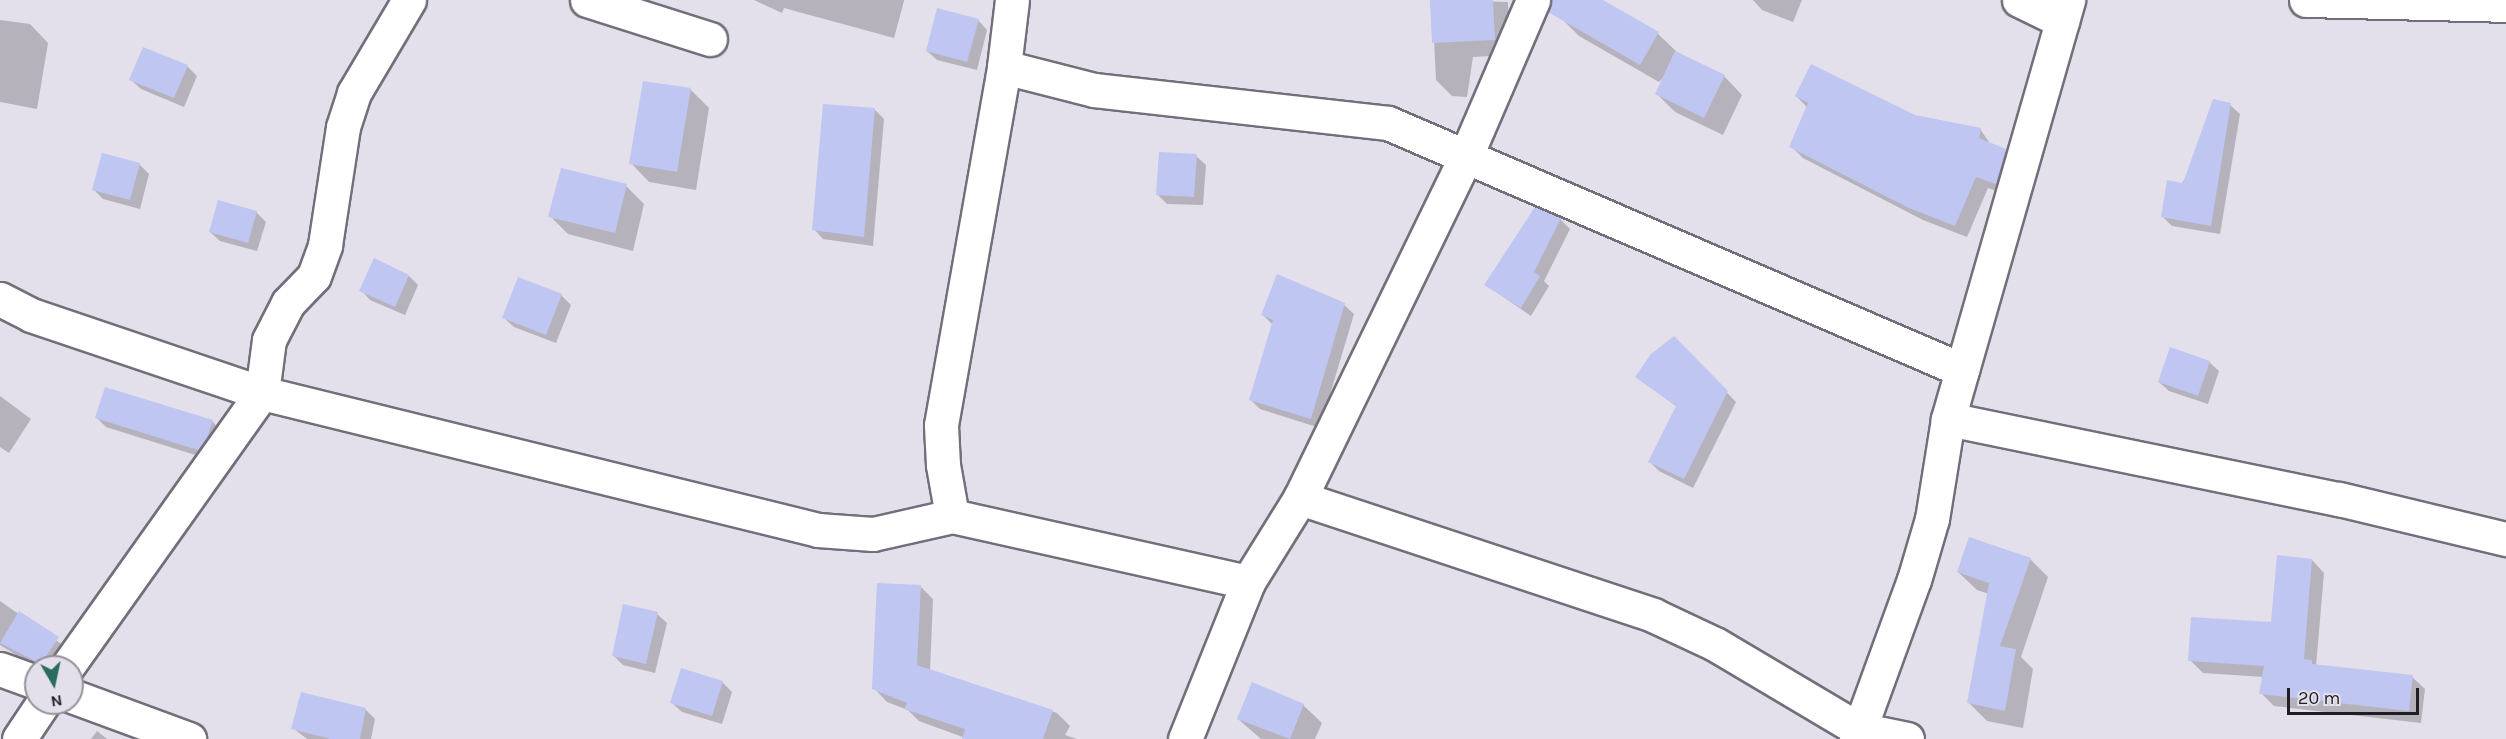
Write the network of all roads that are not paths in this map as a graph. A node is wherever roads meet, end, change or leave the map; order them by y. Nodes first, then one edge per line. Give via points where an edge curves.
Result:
1 (409, 0) edge
2 (587, 0) edge
3 (1012, 0) edge
4 (1533, 0) edge
5 (2019, 0) edge
6 (2306, 0) edge
7 (2506, 5) edge
8 (2065, 10) edge
9 (710, 39) dead end
10 (1004, 67) junction
11 (1465, 158) junction
12 (0, 299) edge
13 (1962, 370) junction
14 (262, 393) junction
15 (1948, 419) junction
16 (1300, 498) junction
17 (952, 516) junction
18 (2506, 539) edge
19 (1248, 582) junction
20 (76, 655) edge
21 (0, 669) edge
22 (24, 678) edge
23 (84, 700) edge
24 (35, 715) edge
25 (1857, 734) edge
26 (19, 739) edge
27 (189, 739) edge
28 (1185, 739) edge
29 (1907, 739) edge

1 - 14 street via 354,93 343,127 325,245 315,276 288,303 269,340
2 - 9 street
3 - 10 street
4 - 11 street
5 - 8 street
6 - 7 street
8 - 13 street
10 - 11 street via 1094,90 1388,123
10 - 17 street via 942,425 943,465
11 - 13 street
11 - 16 street
12 - 14 street via 31,315
13 - 15 street
14 - 17 street via 818,530 873,534
14 - 20 street
15 - 18 street via 2339,499
15 - 25 street via 1926,539
16 - 19 street
16 - 25 street via 1653,615 1715,644
17 - 19 street
19 - 28 street
21 - 22 street
23 - 27 street
24 - 26 street
25 - 29 street

